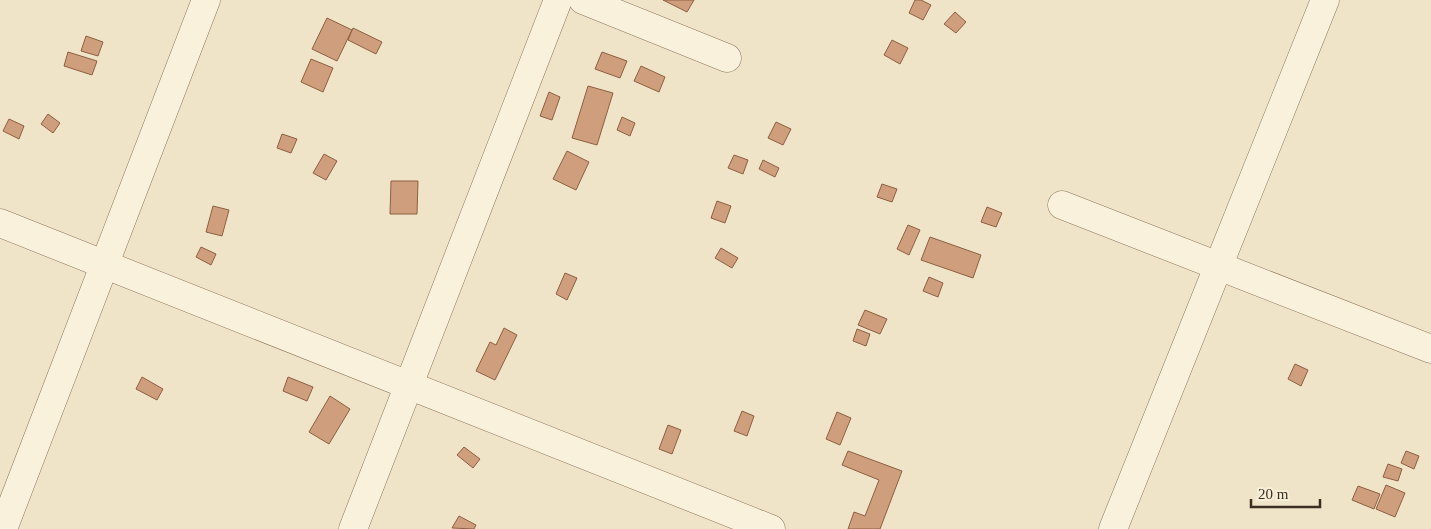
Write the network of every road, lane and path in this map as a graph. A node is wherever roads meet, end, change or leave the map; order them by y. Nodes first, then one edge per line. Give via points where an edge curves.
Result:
1 (206, 0) edge
2 (558, 0) edge
3 (583, 0) edge
4 (1325, 0) edge
5 (727, 58) dead end
6 (1062, 205) dead end
7 (0, 223) edge
8 (105, 265) junction
9 (1218, 266) junction
10 (1431, 350) edge
11 (409, 386) junction
12 (3, 529) edge
13 (353, 529) edge
14 (771, 529) edge
15 (1113, 529) edge

1 - 8 street
2 - 11 street
3 - 5 street
4 - 9 street
6 - 9 street
7 - 8 street
8 - 11 street
8 - 12 street
9 - 10 street
9 - 15 street
11 - 13 street
11 - 14 street

